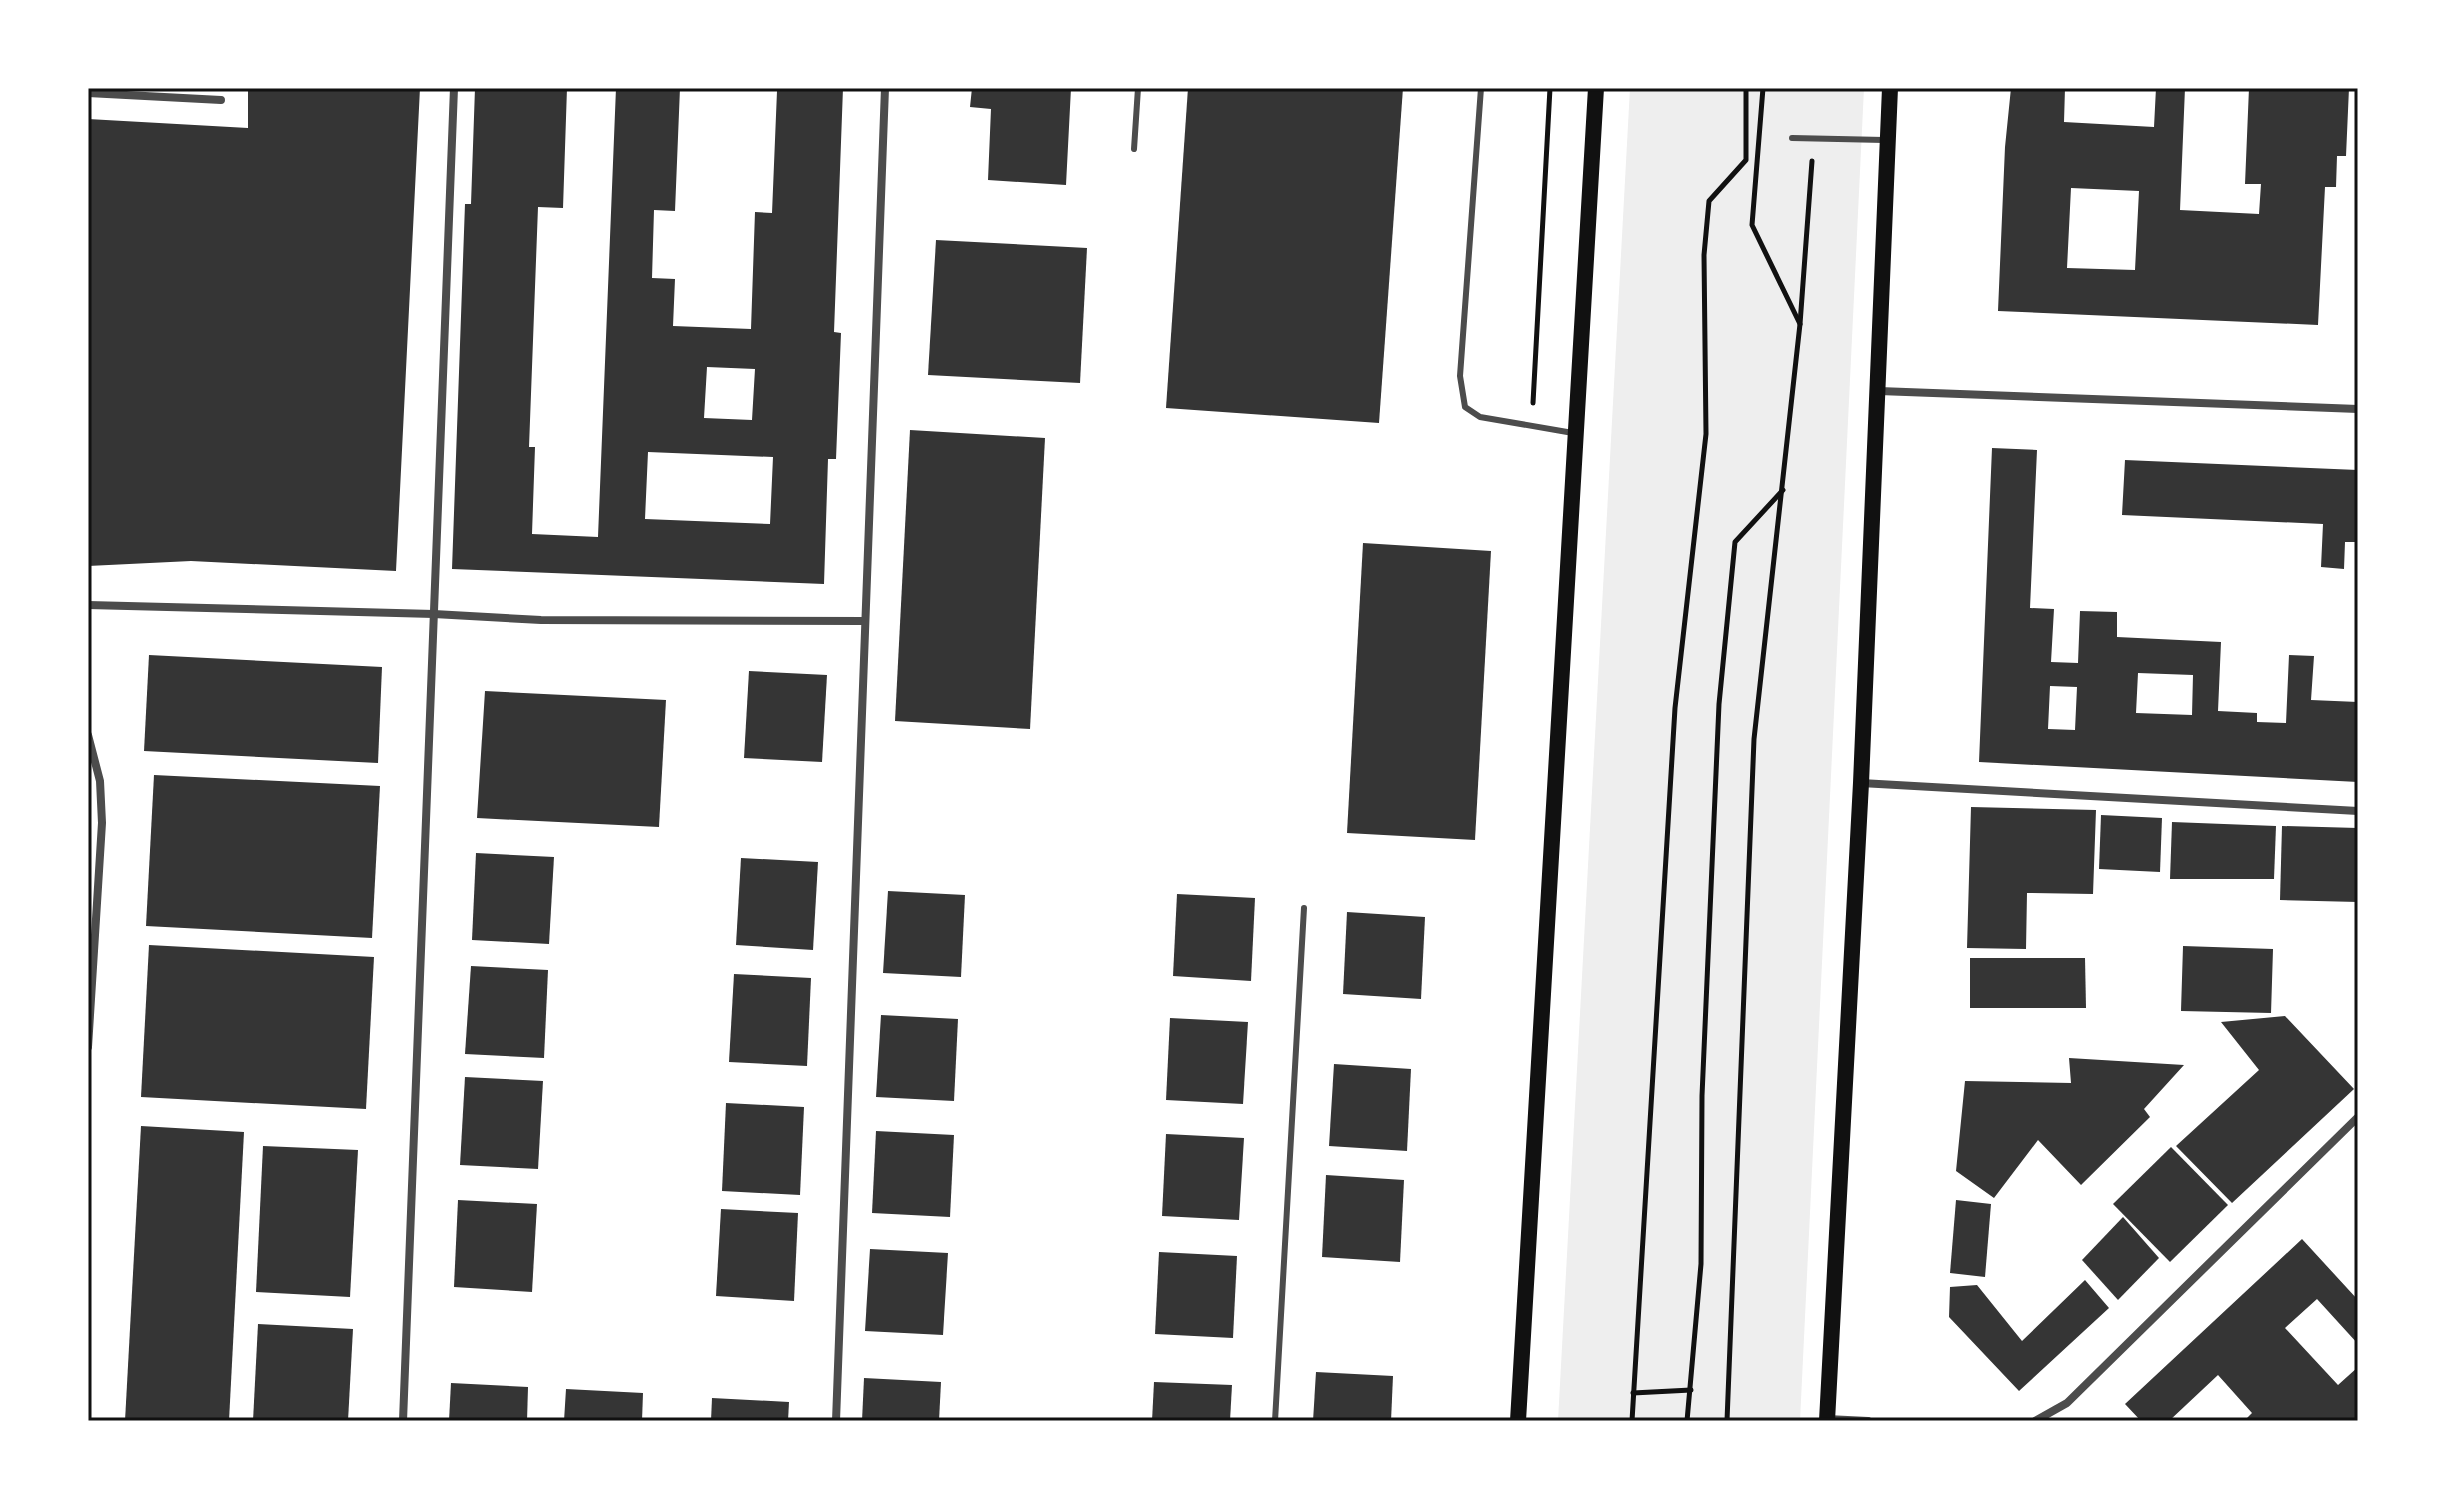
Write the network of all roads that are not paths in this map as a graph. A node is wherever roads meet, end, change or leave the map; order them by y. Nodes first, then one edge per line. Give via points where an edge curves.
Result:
1 (454, 88) edge
2 (885, 88) edge
3 (1138, 88) edge
4 (1481, 88) edge
5 (1596, 88) edge
6 (1890, 88) edge
7 (88, 93) edge
8 (221, 100) dead end
9 (1792, 138) dead end
10 (1888, 140) junction
11 (1134, 149) dead end
12 (1879, 391) junction
13 (2358, 409) edge
14 (1576, 433) junction
15 (88, 605) edge
16 (434, 614) junction
17 (865, 621) junction
18 (88, 735) edge
19 (1861, 783) junction
20 (2358, 811) edge
21 (1304, 908) dead end
22 (88, 1047) edge
23 (2358, 1117) edge
24 (1827, 1420) edge
25 (403, 1421) edge
26 (836, 1421) edge
27 (1275, 1421) edge
28 (1518, 1421) edge
29 (1868, 1421) edge
30 (2035, 1421) edge

1 - 16 street
2 - 17 street
3 - 11 lane
4 - 14 lane via 1460,376 1465,407 1480,417
5 - 14 main road
6 - 10 main road
7 - 8 street
9 - 10 lane
10 - 12 main road
12 - 13 street
12 - 19 main road
14 - 28 main road
15 - 16 street
16 - 17 street via 541,620
16 - 25 street
17 - 26 street
18 - 22 street via 100,781 102,823
19 - 20 street
19 - 24 main road
21 - 27 lane
23 - 30 street via 2067,1403
24 - 29 street

